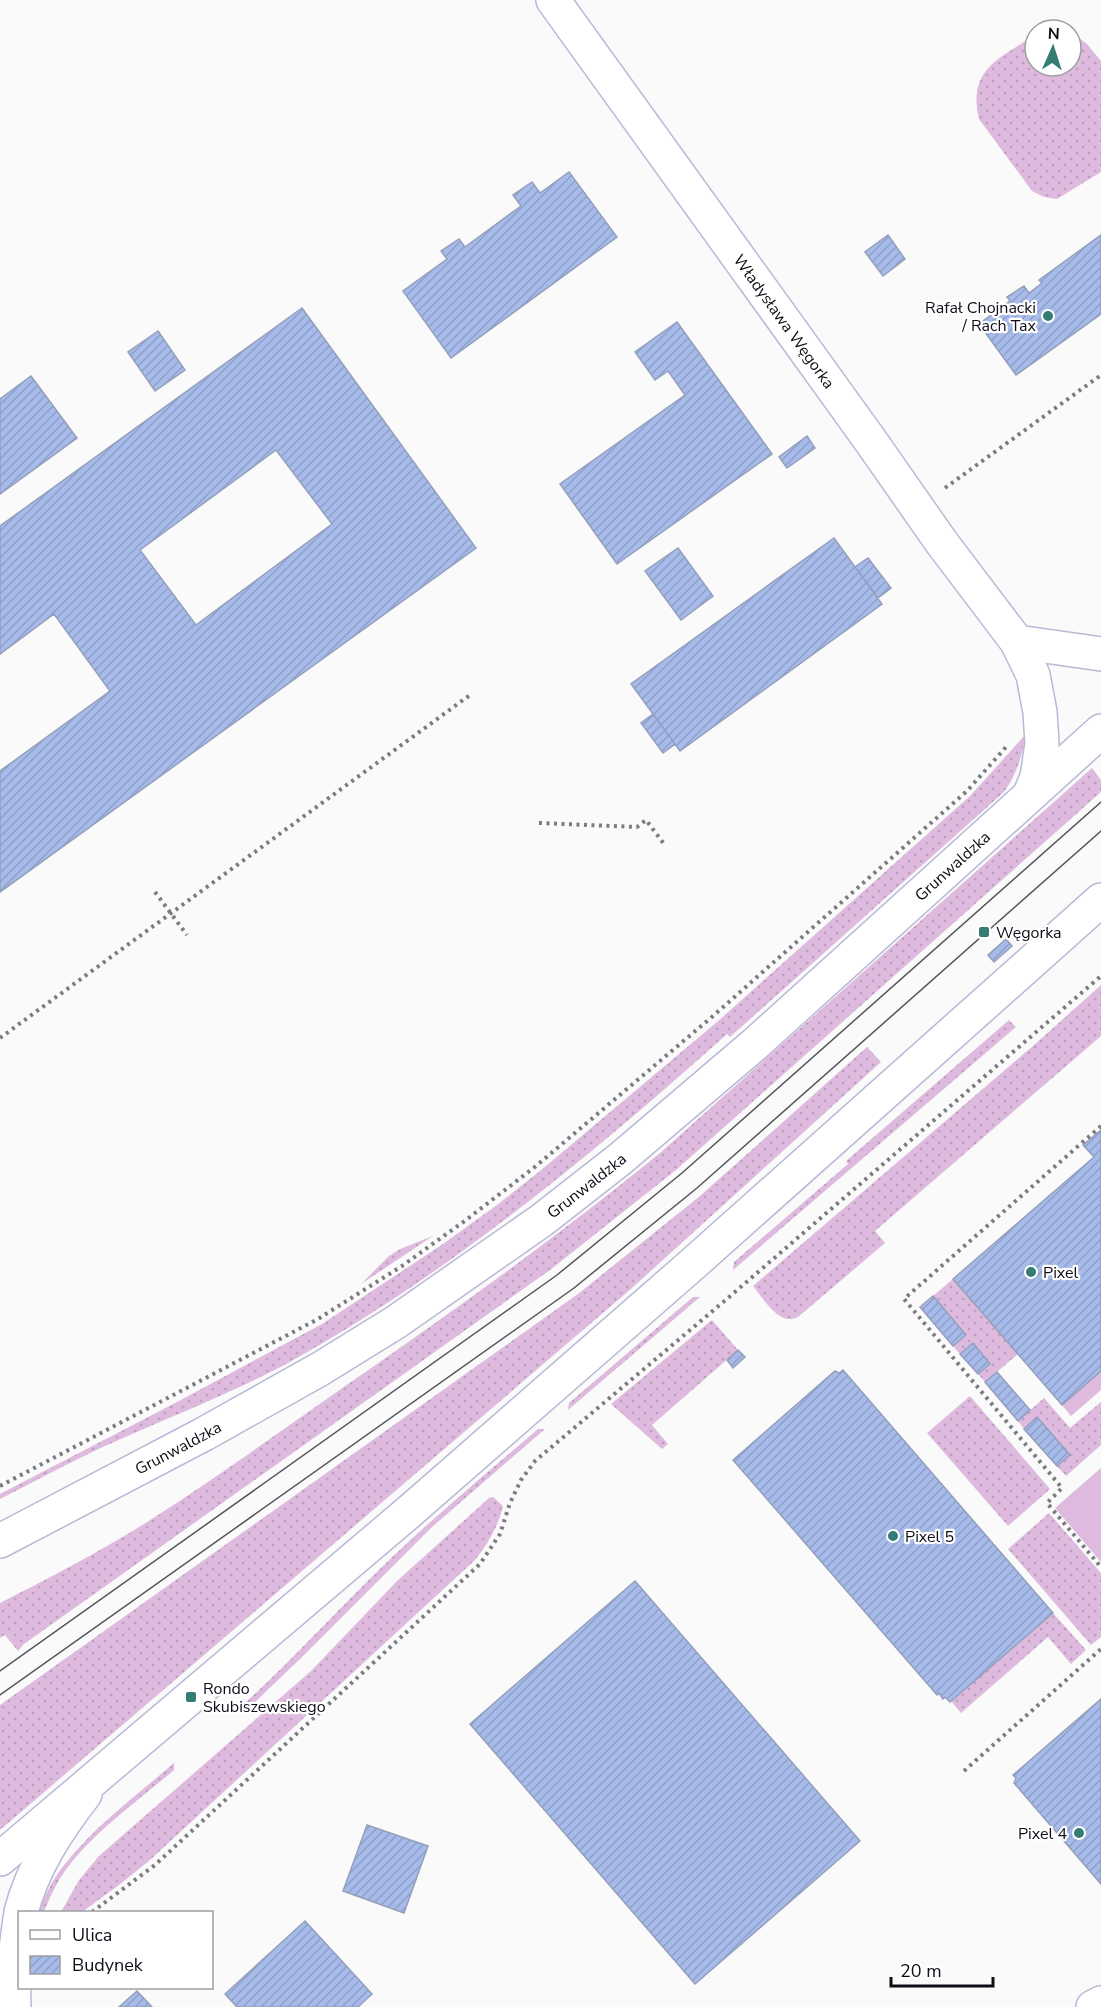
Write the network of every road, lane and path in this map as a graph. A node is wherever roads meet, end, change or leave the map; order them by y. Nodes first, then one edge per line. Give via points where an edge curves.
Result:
1 (553, 0) edge
2 (1101, 375) edge
3 (938, 494) dead end
4 (1017, 642) junction
5 (1101, 654) edge
6 (470, 695) dead end
7 (1101, 731) edge
8 (1012, 741) dead end
9 (1030, 794) junction
10 (539, 823) dead end
11 (664, 844) dead end
12 (155, 892) dead end
13 (1101, 900) edge
14 (170, 912) junction
15 (187, 935) dead end
16 (1101, 976) edge
17 (0, 1038) edge
18 (1101, 1126) edge
19 (0, 1486) edge
20 (0, 1541) edge
21 (1101, 1567) edge
22 (1101, 1649) edge
23 (103, 1771) junction
24 (964, 1771) dead end
25 (0, 1859) edge
26 (21, 1911) edge
27 (93, 1911) edge
28 (18, 1934) edge
29 (1101, 2003) edge
30 (14, 2007) edge
31 (1093, 2007) edge

1 - 4 street, Władysława Węgorka
2 - 3 path
4 - 5 street
4 - 9 street, Władysława Węgorka via 1033,675 1042,734 1040,762
6 - 14 path
7 - 9 street, Grunwaldzka
8 - 19 path via 967,791 713,1016 466,1220 318,1319
9 - 20 street, Grunwaldzka via 754,1044 542,1220 396,1322 320,1369
10 - 11 path via 637,827 645,820
12 - 14 path
13 - 23 street via 695,1262
14 - 15 path
14 - 17 path
16 - 27 path via 535,1461 510,1503 501,1534 480,1564 156,1865
18 - 21 path via 904,1299 1062,1488 1047,1503
22 - 24 path
23 - 25 street
23 - 26 street via 53,1839 36,1869
28 - 30 street
29 - 31 street

